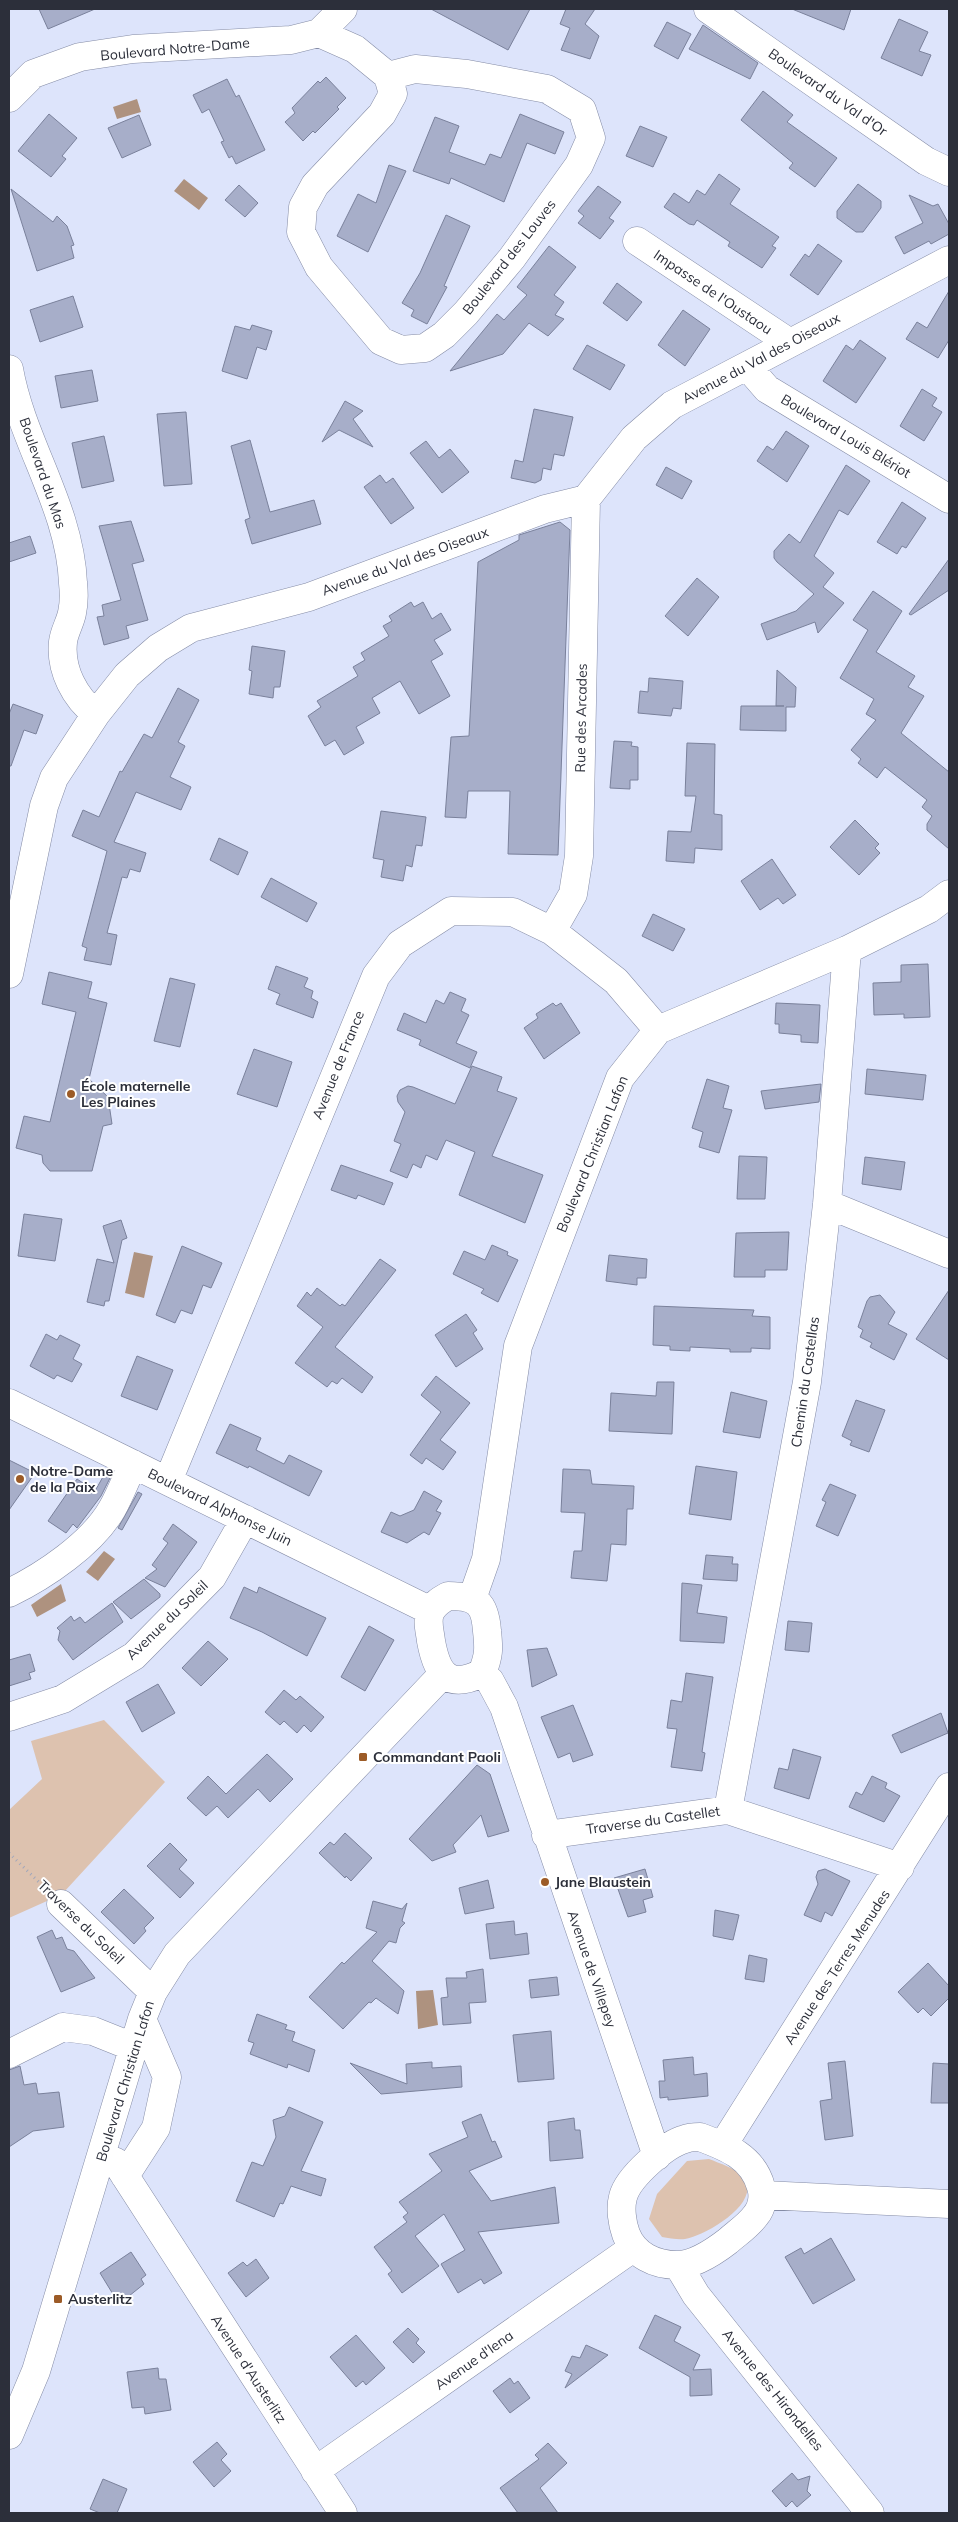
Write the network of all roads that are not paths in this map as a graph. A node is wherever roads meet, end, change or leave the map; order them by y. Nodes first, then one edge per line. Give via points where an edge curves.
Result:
1 (343, 9) edge
2 (708, 9) edge
3 (319, 33) junction
4 (388, 76) junction
5 (9, 98) edge
6 (949, 172) edge
7 (637, 241) dead end
8 (949, 260) edge
9 (790, 343) junction
10 (748, 367) junction
11 (9, 369) edge
12 (586, 499) junction
13 (949, 499) edge
14 (96, 714) junction
15 (949, 894) edge
16 (552, 931) junction
17 (847, 950) junction
18 (9, 974) edge
19 (658, 1030) junction
20 (827, 1204) junction
21 (949, 1254) edge
22 (9, 1403) edge
23 (133, 1464) junction
24 (168, 1481) junction
25 (245, 1519) junction
26 (9, 1593) edge
27 (472, 1599) junction
28 (431, 1611) junction
29 (482, 1673) junction
30 (443, 1674) junction
31 (9, 1717) edge
32 (949, 1787) edge
33 (728, 1810) junction
34 (546, 1835) junction
35 (900, 1868) junction
36 (61, 1904) road end
37 (153, 1992) junction
38 (142, 2019) junction
39 (133, 2047) junction
40 (9, 2054) edge
41 (723, 2146) junction
42 (657, 2156) junction
43 (102, 2157) junction
44 (125, 2176) junction
45 (94, 2183) junction
46 (764, 2195) junction
47 (949, 2204) edge
48 (155, 2225) junction
49 (633, 2248) junction
50 (678, 2266) junction
51 (9, 2436) edge
52 (315, 2471) junction
53 (343, 2513) edge
54 (870, 2513) edge

1 - 3 street
2 - 6 street, Boulevard du Val d'Or via 926,161
3 - 4 street via 355,49
3 - 5 street, Boulevard Notre-Dame via 291,40 133,49 80,57 33,74
4 - 4 street, Boulevard des Louves via 415,69 467,74 548,89 582,110 591,138 579,165 512,258 466,313 425,348 401,350 381,341 319,266 302,232 303,207 315,185 382,114 393,94
7 - 9 street, Impasse de l'Oustaou
8 - 9 street, Avenue du Val des Oiseaux
9 - 10 street, Avenue du Val des Oiseaux
10 - 12 street, Avenue du Val des Oiseaux via 672,405 634,438
10 - 13 street, Boulevard Louis Blériot via 767,389
11 - 14 street, Boulevard du Mas via 27,430 52,491 70,555 74,583 72,612 63,642 67,679 85,706
12 - 14 street, Avenue du Val des Oiseaux via 545,509 309,596 191,628 139,664
12 - 16 street, Rue des Arcades via 578,856 573,894
14 - 18 street, Avenue du Val des Oiseaux via 54,778 44,806
15 - 17 street, Boulevard Christian Lafon via 929,909
16 - 19 street, Avenue de France via 616,981
16 - 24 street, Avenue de France via 513,912 451,910 400,944 376,976
17 - 19 street, Boulevard Christian Lafon
17 - 20 street, Chemin du Castellas
19 - 27 street, Boulevard Christian Lafon via 620,1078 518,1346 486,1559
20 - 21 street
20 - 33 street, Chemin du Castellas via 807,1382
22 - 23 street, Boulevard Alphonse Juin
23 - 24 street, Boulevard Alphonse Juin
23 - 26 street via 112,1510 95,1530 58,1565
24 - 25 street, Boulevard Alphonse Juin
25 - 28 street, Boulevard Alphonse Juin
25 - 31 street, Avenue du Soleil via 212,1577 134,1656 63,1699
27 - 28 street via 448,1596
27 - 29 street via 486,1614 489,1656
28 - 30 street via 428,1623 435,1663
29 - 30 street via 469,1679 454,1680
29 - 34 street, Avenue de Villepey via 504,1707
30 - 37 street, Boulevard Christian Lafon via 177,1954
32 - 35 street, Avenue des Terres Menudes
33 - 34 street, Traverse du Castellet
33 - 35 street, Traverse du Castellet
34 - 42 street, Avenue de Villepey
35 - 41 street, Avenue des Terres Menudes
36 - 37 street, Traverse du Soleil
37 - 38 street, Boulevard Christian Lafon
38 - 39 street, Boulevard Christian Lafon
38 - 44 street via 167,2077 156,2128
39 - 40 street via 93,2031 63,2027
39 - 43 street, Boulevard Christian Lafon
41 - 42 street via 700,2137 684,2139
41 - 46 street via 746,2159 758,2176
42 - 49 street via 632,2179 623,2196 626,2233
43 - 44 street, Avenue d'Austerlitz via 116,2162
43 - 45 street, Boulevard Christian Lafon
44 - 48 street, Avenue d'Austerlitz
45 - 48 street, Avenue d'Austerlitz
45 - 51 street, Boulevard Christian Lafon via 36,2371
46 - 47 street
46 - 50 street via 757,2215 725,2243 701,2258
48 - 52 street, Avenue d'Austerlitz
49 - 50 street via 644,2258
49 - 52 street, Avenue d'Iena
50 - 54 street, Avenue des Hirondelles via 696,2295
52 - 53 street, Avenue d'Austerlitz

